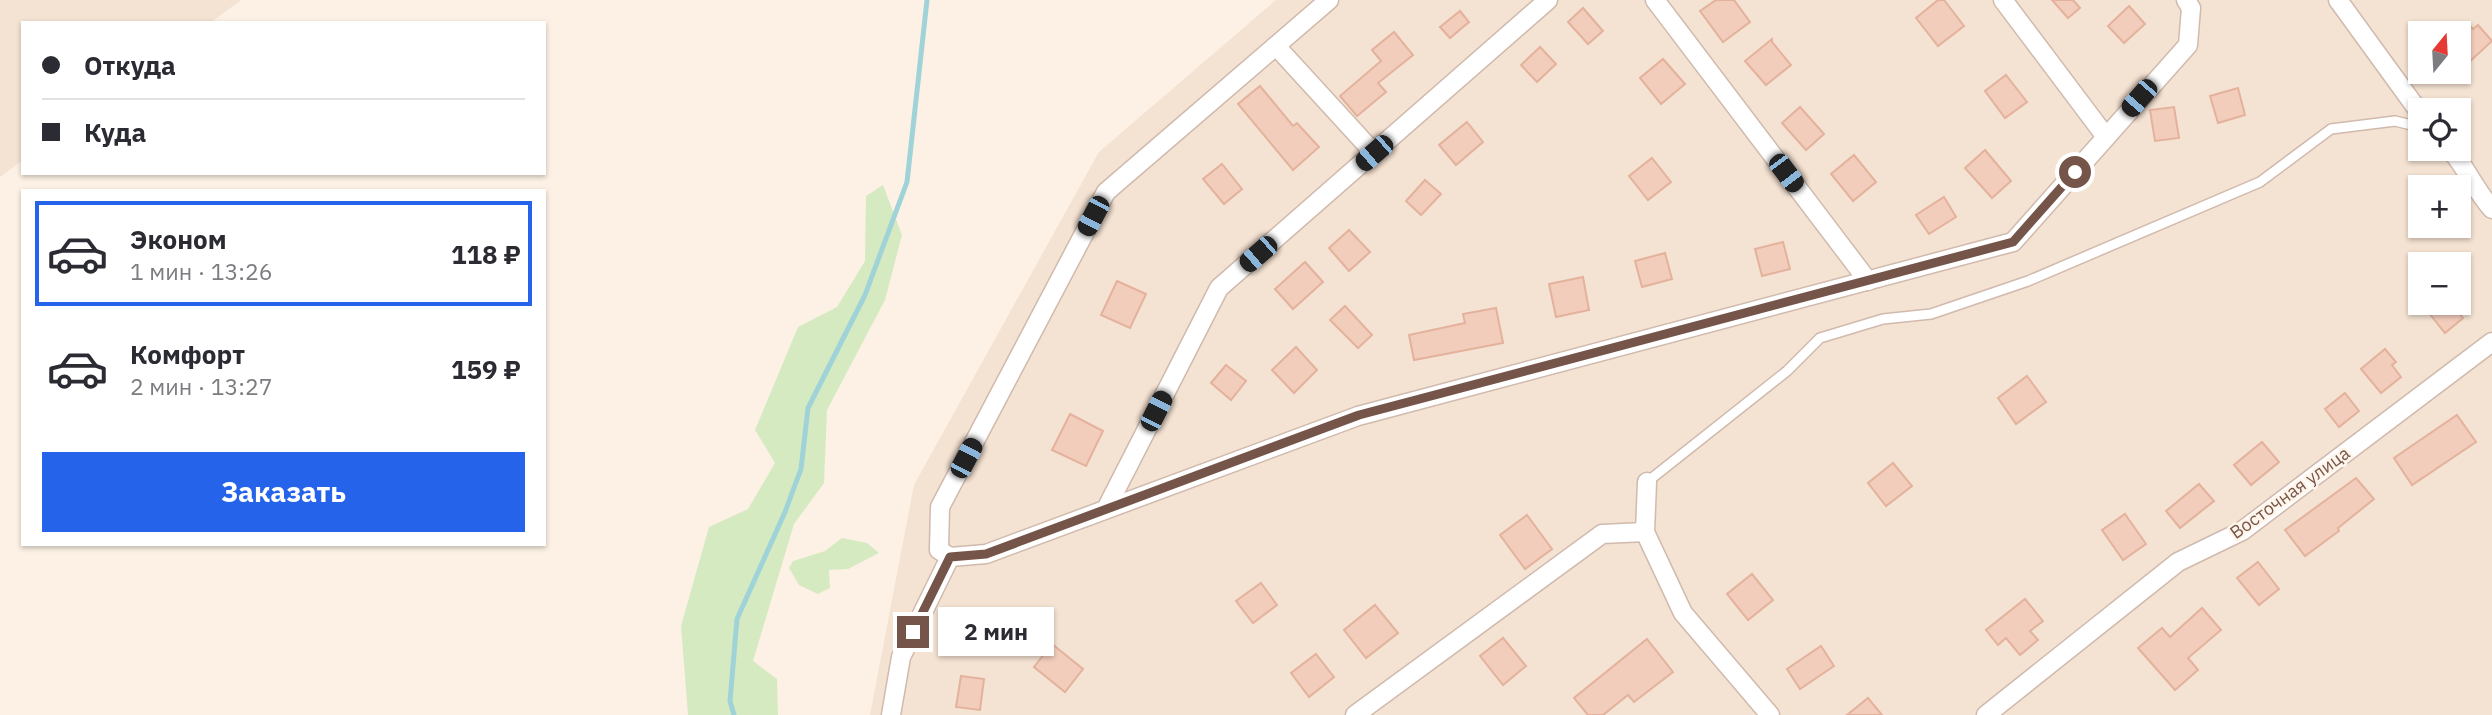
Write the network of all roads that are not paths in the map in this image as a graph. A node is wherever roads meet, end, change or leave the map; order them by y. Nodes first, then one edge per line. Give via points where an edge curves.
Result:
1 (1329, 0) edge
2 (1548, 0) edge
3 (1655, 0) edge
4 (2003, 0) edge
5 (2186, 0) edge
6 (2338, 0) edge
7 (1276, 46) junction
8 (2409, 98) edge
9 (2408, 124) edge
10 (2106, 137) junction
11 (1374, 153) junction
12 (2460, 161) edge
13 (2485, 191) edge
14 (2492, 209) edge
15 (1868, 281) junction
16 (2492, 342) edge
17 (1647, 482) joint
18 (1106, 509) junction
19 (1645, 532) junction
20 (950, 557) junction
21 (891, 715) edge
22 (1355, 715) edge
23 (1770, 715) edge
24 (1986, 715) edge

1 - 7 street
2 - 11 street
3 - 15 street
4 - 10 street
5 - 10 street via 2191,8 2188,46
6 - 8 street
7 - 11 street
7 - 20 street via 1106,192 940,507 939,550
9 - 17 lane via 2395,121 2331,129 2260,182 2028,281 1931,314 1883,319 1820,338 1787,371
10 - 15 street via 2013,242
11 - 18 street via 1219,288
12 - 13 street
13 - 14 street
15 - 18 street via 1359,415
16 - 24 street, Восточная улица via 2242,531 2178,562
17 - 19 street
18 - 20 street via 986,554
19 - 22 street via 1602,534
19 - 23 street via 1683,613
20 - 21 street via 901,657

